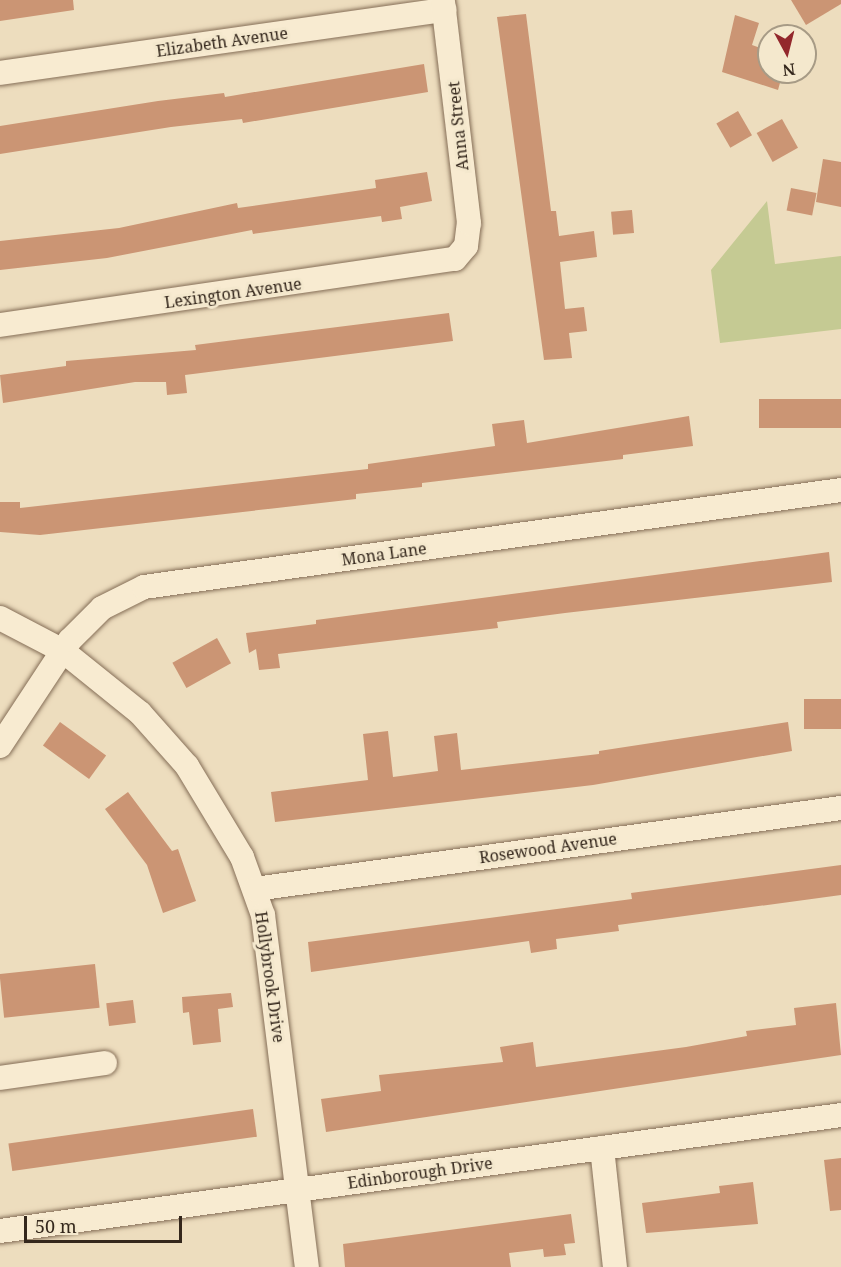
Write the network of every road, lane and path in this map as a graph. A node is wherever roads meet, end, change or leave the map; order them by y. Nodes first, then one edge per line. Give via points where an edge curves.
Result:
1 (444, 5) edge
2 (0, 73) edge
3 (463, 252) joint
4 (0, 326) edge
5 (841, 490) edge
6 (0, 618) edge
7 (63, 651) junction
8 (0, 746) edge
9 (841, 808) edge
10 (255, 889) junction
11 (105, 1063) dead end
12 (0, 1078) edge
13 (841, 1115) edge
14 (602, 1148) junction
15 (298, 1189) junction
16 (0, 1232) edge
17 (307, 1267) edge
18 (615, 1267) edge

1 - 2 street, Elizabeth Avenue
1 - 3 street, Anna Street via 469,223
3 - 4 street, Lexington Avenue via 448,261
5 - 7 street, Mona Lane via 144,587 102,608
6 - 7 street, Hollybrook Drive
7 - 8 street, Mona Lane
7 - 10 street, Hollybrook Drive via 117,691 187,766 227,829
9 - 10 street, Rosewood Avenue
10 - 15 street, Hollybrook Drive via 263,915
11 - 12 street
13 - 14 street, Edinborough Drive
14 - 15 street, Edinborough Drive
14 - 18 street
15 - 16 street, Edinborough Drive
15 - 17 street, Hollybrook Drive

